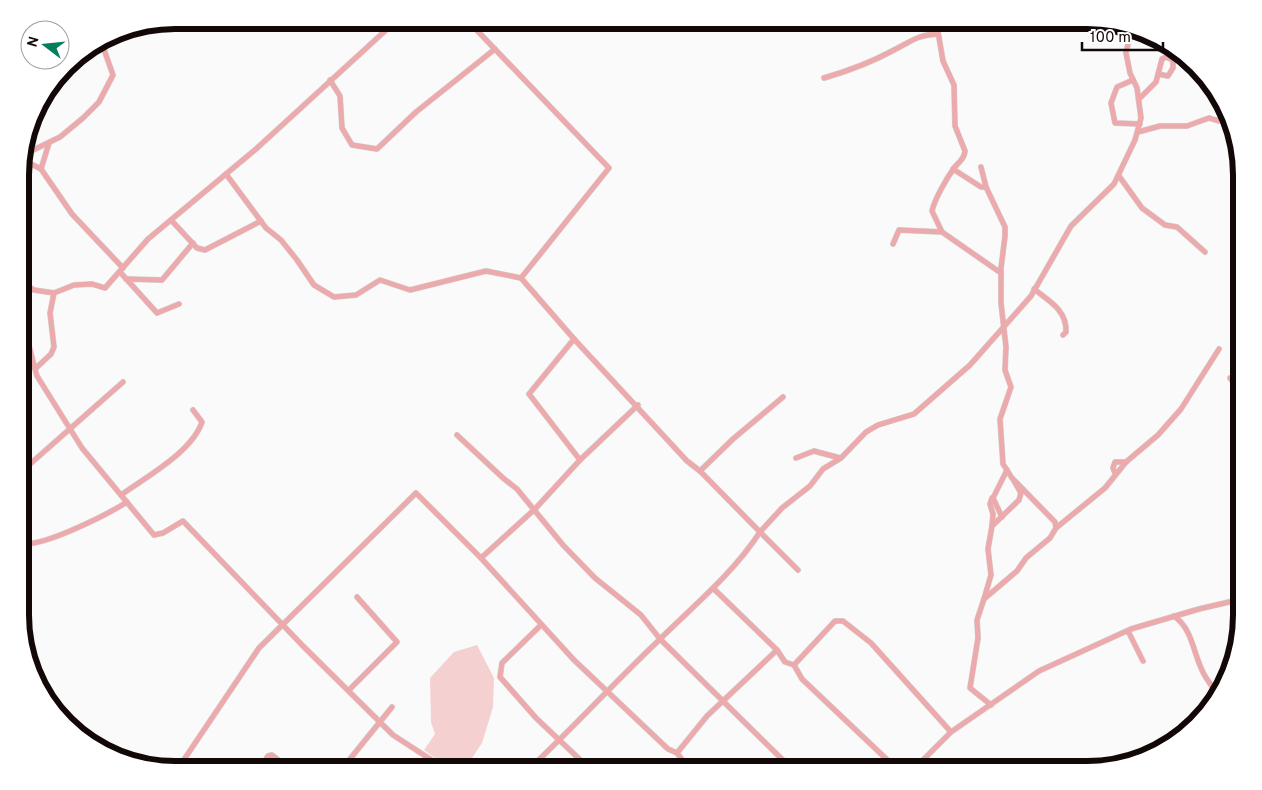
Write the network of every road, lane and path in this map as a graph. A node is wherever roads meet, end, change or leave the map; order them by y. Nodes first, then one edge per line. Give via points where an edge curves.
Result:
1 (387, 29) edge
2 (476, 29) edge
3 (937, 29) edge
4 (938, 34) junction
5 (1130, 36) edge
6 (103, 47) edge
7 (495, 49) junction
8 (1158, 74) dead end
9 (824, 78) dead end
10 (330, 80) junction
11 (1133, 80) junction
12 (1138, 99) junction
13 (1222, 120) edge
14 (1140, 124) junction
15 (1138, 132) junction
16 (49, 143) junction
17 (31, 151) edge
18 (30, 163) edge
19 (981, 167) dead end
20 (41, 169) junction
21 (953, 169) junction
22 (226, 174) junction
23 (1119, 176) junction
24 (986, 187) junction
25 (171, 220) junction
26 (261, 221) junction
27 (942, 232) junction
28 (193, 243) junction
29 (893, 244) dead end
30 (1204, 252) dead end
31 (122, 270) junction
32 (1001, 273) junction
33 (521, 278) junction
34 (126, 279) junction
35 (29, 287) edge
36 (1034, 289) junction
37 (54, 293) junction
38 (179, 304) dead end
39 (1003, 328) junction
40 (1063, 335) dead end
41 (574, 339) junction
42 (29, 346) edge
43 (1219, 349) dead end
44 (34, 369) junction
45 (1230, 378) dead end
46 (123, 382) dead end
47 (1233, 382) edge
48 (783, 397) dead end
49 (638, 405) junction
50 (193, 410) dead end
51 (69, 428) junction
52 (458, 435) dead end
53 (796, 458) dead end
54 (841, 458) junction
55 (580, 460) junction
56 (29, 465) edge
57 (1006, 470) junction
58 (700, 471) junction
59 (1012, 478) junction
60 (121, 495) junction
61 (992, 498) junction
62 (128, 502) junction
63 (536, 509) junction
64 (1002, 517) junction
65 (992, 526) junction
66 (1056, 528) junction
67 (760, 532) junction
68 (29, 545) edge
69 (481, 558) junction
70 (798, 570) dead end
71 (714, 589) junction
72 (357, 597) dead end
73 (984, 600) junction
74 (1233, 601) edge
75 (1174, 616) junction
76 (282, 624) junction
77 (541, 625) junction
78 (1128, 631) junction
79 (660, 639) junction
80 (777, 650) junction
81 (1143, 661) dead end
82 (794, 665) junction
83 (1214, 688) edge
84 (349, 690) junction
85 (608, 690) junction
86 (722, 702) junction
87 (991, 705) junction
88 (392, 707) dead end
89 (379, 720) junction
90 (951, 732) junction
91 (561, 739) junction
92 (677, 752) junction
93 (183, 761) edge
94 (265, 761) edge
95 (280, 761) edge
96 (347, 761) edge
97 (433, 761) edge
98 (538, 761) edge
99 (582, 761) edge
100 (684, 761) edge
101 (784, 761) edge
102 (889, 761) edge
103 (922, 761) edge

1 - 10 street
2 - 7 street
3 - 4 street
4 - 9 street via 922,35 862,65
4 - 21 street via 943,60 954,85 955,126 965,151
5 - 11 street via 1126,52
6 - 16 street via 113,75 104,95 83,118
7 - 10 street via 416,112 377,149 352,145 342,128 340,96
7 - 33 street via 609,168
8 - 12 street via 1156,82
10 - 22 street
11 - 12 street
11 - 14 street via 1117,87 1111,103 1115,123
12 - 14 street
13 - 15 street via 1209,118 1187,126 1160,126
14 - 15 street
15 - 23 street
16 - 17 street
16 - 20 street
18 - 20 street
19 - 24 street
20 - 31 street via 72,214
21 - 24 street
21 - 27 street via 936,196 932,211
22 - 25 street
22 - 26 street
23 - 30 street via 1142,208 1165,224 1177,227
23 - 36 street via 1064,234
24 - 32 street via 1005,227
25 - 28 street
25 - 31 street via 148,239
26 - 28 street via 205,250
26 - 33 street via 286,247 314,285 334,297 356,294 380,280 410,290 486,272
27 - 29 street via 899,230
27 - 32 street
28 - 34 street via 162,280
31 - 34 street
31 - 37 street via 105,288 92,284 74,285
32 - 39 street
33 - 41 street
34 - 38 street via 157,313
35 - 37 street
36 - 39 street
36 - 40 street via 1064,316 1066,332
37 - 44 street via 50,313 54,347
39 - 54 street via 988,347 926,406 910,416 874,427
39 - 57 street via 1005,370 1011,387 1000,426
41 - 49 street
41 - 55 street via 528,394
42 - 44 street
43 - 66 street via 1181,408 1151,442 1126,462 1105,488
44 - 51 street
45 - 47 street
46 - 51 street
48 - 58 street
49 - 55 street
49 - 58 street via 687,461
50 - 60 street via 202,422 195,437 158,470
51 - 56 street
51 - 60 street
52 - 63 street
53 - 54 street via 814,451
54 - 67 street via 822,469 810,486 782,508
55 - 63 street
57 - 59 street
57 - 61 street
58 - 67 street
59 - 64 street via 1020,498
59 - 66 street
60 - 62 street
61 - 64 street
61 - 65 street
62 - 68 street via 66,533
62 - 76 street via 154,535 183,521
63 - 69 street
63 - 79 street via 563,545 595,578 641,615
64 - 65 street
65 - 73 street via 988,549 991,575
66 - 73 street via 1017,571
67 - 70 street
67 - 71 street
69 - 76 street via 416,493
69 - 77 street
71 - 79 street
71 - 80 street
72 - 84 street via 397,642
73 - 87 street via 977,620 977,646 970,688
74 - 75 street
75 - 78 street
75 - 83 street via 1184,623 1204,676
76 - 84 street
76 - 93 street via 259,648
77 - 85 street
77 - 91 street via 502,663 500,677 536,718
78 - 81 street
78 - 87 street via 1039,671
79 - 85 street
79 - 86 street
80 - 82 street via 785,662
80 - 86 street
82 - 90 street via 835,622 843,621 871,643
82 - 102 street via 802,679
84 - 89 street
85 - 91 street
85 - 92 street via 668,750
86 - 92 street
86 - 101 street
87 - 90 street
88 - 89 street
89 - 96 street
89 - 97 street via 393,735
90 - 103 street
91 - 98 street
91 - 99 street
92 - 100 street
94 - 95 street via 272,755

